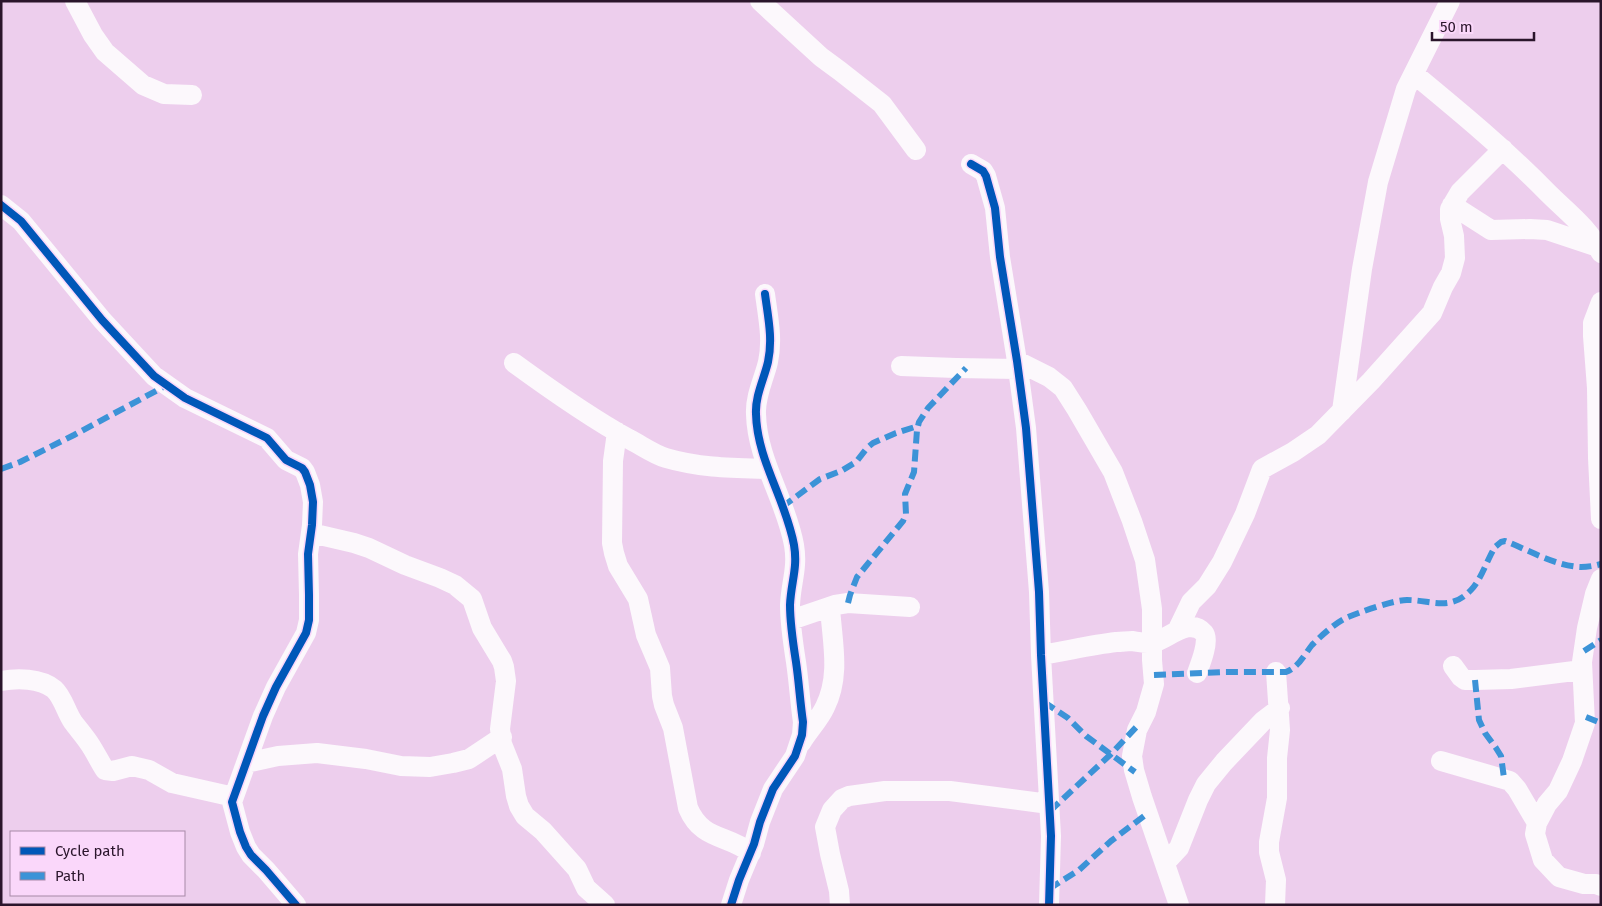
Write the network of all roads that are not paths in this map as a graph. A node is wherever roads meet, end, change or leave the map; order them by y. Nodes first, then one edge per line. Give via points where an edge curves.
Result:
1 (74, 1) edge
2 (760, 1) edge
3 (1450, 1) edge
4 (1414, 74) junction
5 (192, 95) dead end
6 (1503, 149) junction
7 (916, 150) dead end
8 (971, 164) dead end
9 (1, 205) edge
10 (1452, 205) junction
11 (1600, 250) edge
12 (765, 294) dead end
13 (1601, 302) edge
14 (514, 363) dead end
15 (1018, 365) junction
16 (901, 366) dead end
17 (1599, 405) edge
18 (1342, 411) junction
19 (617, 432) junction
20 (768, 469) junction
21 (1601, 519) edge
22 (311, 533) junction
23 (1601, 579) edge
24 (830, 607) junction
25 (910, 607) dead end
26 (790, 620) junction
27 (1178, 629) junction
28 (1153, 643) junction
29 (1041, 655) junction
30 (1453, 666) dead end
31 (1582, 670) junction
32 (1276, 672) dead end
33 (1197, 673) dead end
34 (1, 681) edge
35 (1280, 708) junction
36 (502, 737) junction
37 (799, 746) junction
38 (1440, 761) dead end
39 (246, 763) junction
40 (234, 797) junction
41 (1049, 804) junction
42 (1537, 823) junction
43 (751, 854) junction
44 (1165, 863) junction
45 (1601, 886) edge
46 (296, 905) edge
47 (605, 905) edge
48 (730, 905) edge
49 (840, 905) edge
50 (1049, 905) edge
51 (1179, 905) edge
52 (1275, 905) edge

1 - 5 street via 105,52 143,85 164,94
2 - 7 street via 821,58 882,104
3 - 4 street
4 - 6 street
4 - 18 street via 1406,90 1378,182
6 - 10 street via 1460,192
6 - 11 street via 1575,217
8 - 15 street via 983,171 992,193
9 - 22 street via 21,221 102,320 154,376 185,398 267,438 286,460 302,468 313,502
10 - 11 street via 1491,230 1547,230
10 - 18 street via 1453,266 1432,313
12 - 20 street via 771,337 756,415
13 - 17 street via 1593,323
14 - 19 street via 557,395
15 - 16 street
15 - 28 street via 1049,376 1063,388 1113,472 1145,560
15 - 29 street via 1034,519
17 - 21 street
18 - 27 street via 1318,435 1262,469 1222,562 1207,586 1191,602
19 - 20 street via 665,458 714,468
19 - 43 street via 612,461 614,553 638,599 646,635 660,668 664,705 673,728 688,808 700,828 740,845
20 - 26 street via 791,530 795,554
22 - 36 street via 368,548 455,585 468,595 504,667
22 - 39 street via 306,633 276,687
23 - 31 street via 1587,628
24 - 25 street via 848,603
24 - 26 street
24 - 37 street via 836,667 833,685 826,707
26 - 37 street via 803,722
27 - 28 street
27 - 33 street via 1199,629 1206,637
28 - 29 street via 1109,643
28 - 44 street via 1154,684 1137,730 1132,756 1142,797
29 - 41 street
30 - 31 street via 1461,678 1475,680
31 - 42 street via 1586,723 1558,791
32 - 35 street
34 - 40 street via 23,680 46,684 54,689 105,770 132,766 149,770 172,783
35 - 44 street via 1263,721 1212,776 1198,800 1179,848
35 - 52 street via 1276,770 1278,798 1269,842 1276,880
36 - 39 street via 469,759 430,767 401,766 317,753
36 - 47 street via 522,812 577,869 586,888
37 - 43 street via 773,789
38 - 42 street via 1510,781
39 - 40 street
40 - 46 street via 235,816 246,847
41 - 49 street via 950,791 885,791 849,796 837,803 825,828
41 - 50 street
42 - 45 street via 1535,834 1543,860 1559,877
43 - 48 street
44 - 51 street

